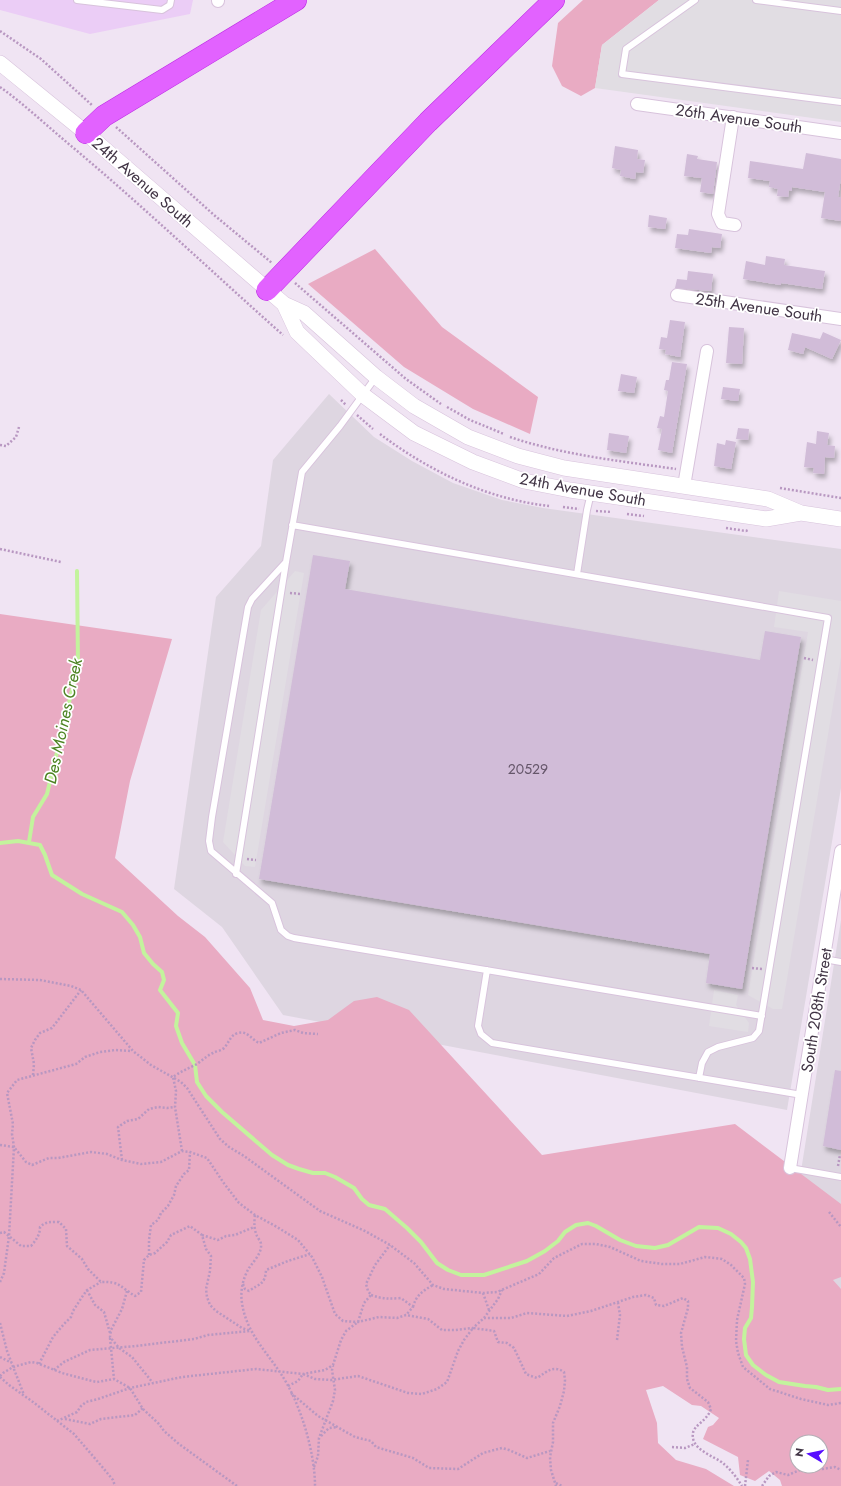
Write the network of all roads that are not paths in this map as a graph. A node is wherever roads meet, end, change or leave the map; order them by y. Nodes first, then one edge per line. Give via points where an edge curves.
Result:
1 (77, 0) edge
2 (171, 0) edge
3 (296, 0) edge
4 (554, 0) edge
5 (694, 0) edge
6 (756, 0) edge
7 (841, 11) edge
8 (0, 63) edge
9 (841, 102) edge
10 (637, 104) dead end
11 (733, 117) junction
12 (86, 133) junction
13 (841, 133) edge
14 (735, 225) dead end
15 (267, 290) junction
16 (677, 295) dead end
17 (284, 304) junction
18 (841, 319) edge
19 (708, 351) dead end
20 (376, 377) junction
21 (363, 395) junction
22 (684, 486) junction
23 (592, 492) junction
24 (801, 513) junction
25 (841, 519) edge
26 (292, 525) junction
27 (286, 562) junction
28 (577, 574) junction
29 (841, 850) edge
30 (236, 874) junction
31 (824, 959) junction
32 (841, 962) edge
33 (487, 970) junction
34 (762, 1016) junction
35 (699, 1078) junction
36 (802, 1096) junction
37 (790, 1168) joint
38 (840, 1179) edge

1 - 2 lane via 162,10 170,5
3 - 12 highway via 104,116
4 - 15 highway via 428,122
5 - 9 lane via 626,50 622,74
6 - 7 lane
8 - 12 street, 24th Avenue South
10 - 11 street, 26th Avenue South
11 - 13 street, 26th Avenue South
11 - 14 street via 718,214 722,223
12 - 15 street, 24th Avenue South
15 - 17 street, 24th Avenue South
16 - 18 street, 25th Avenue South
17 - 20 street, 24th Avenue South via 304,313
17 - 21 street, 24th Avenue South via 297,332
19 - 22 street
20 - 21 lane
20 - 22 street, 24th Avenue South via 414,406 468,437 518,456 564,468
21 - 23 street, 24th Avenue South via 414,433 473,462 524,481
21 - 26 lane via 302,472
22 - 24 street, 24th Avenue South via 768,499
23 - 24 street, 24th Avenue South via 766,519
23 - 28 lane
24 - 25 street, 24th Avenue South
26 - 27 lane
26 - 28 lane
27 - 30 lane
27 - 30 lane via 248,607 212,817 211,851
28 - 34 lane via 828,618
29 - 31 street, South 208th Street
30 - 33 lane via 272,903 282,930 288,936
31 - 32 lane
31 - 36 street, South 208th Street
33 - 34 lane
33 - 35 lane via 478,1026 492,1043
34 - 35 lane via 759,1031 754,1038 708,1052 702,1063
35 - 36 lane
36 - 37 street, South 208th Street
37 - 38 lane

